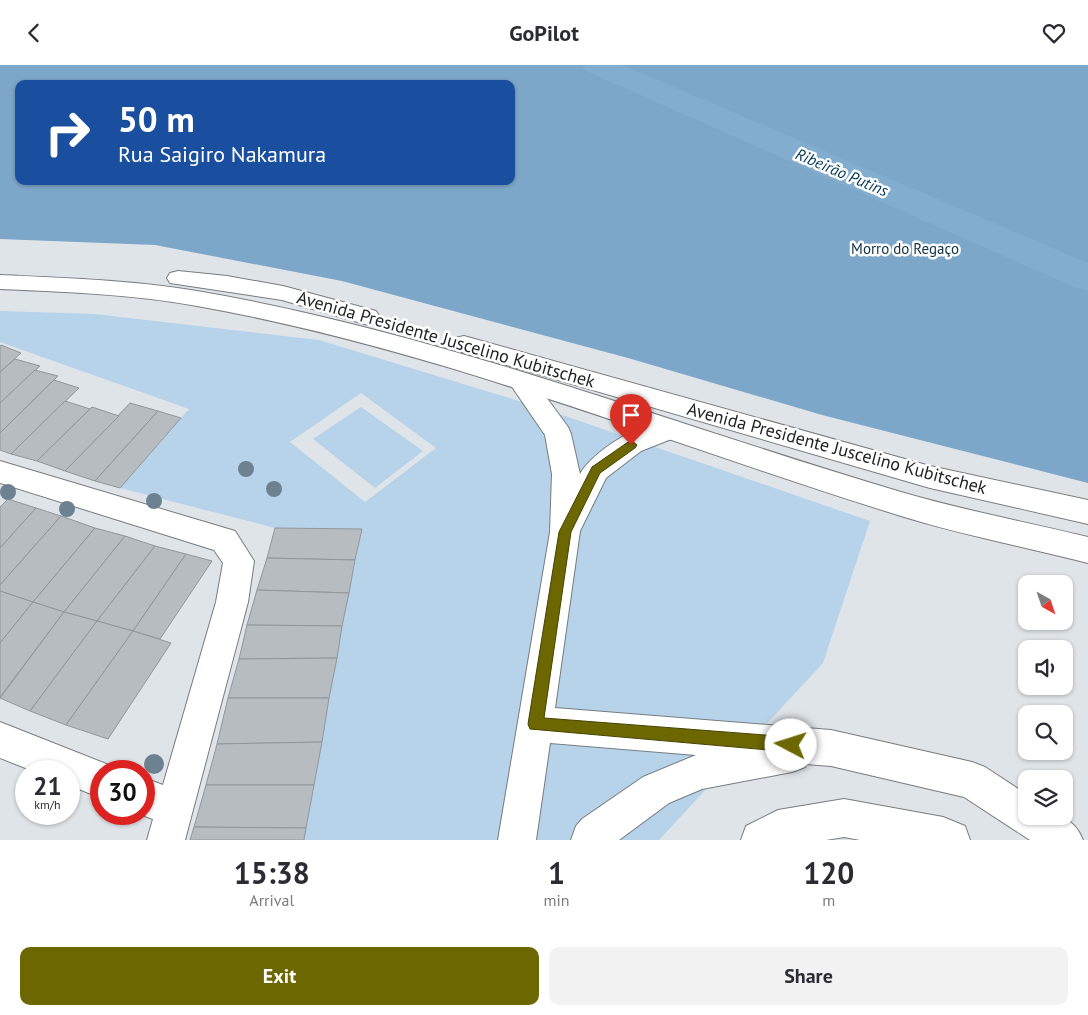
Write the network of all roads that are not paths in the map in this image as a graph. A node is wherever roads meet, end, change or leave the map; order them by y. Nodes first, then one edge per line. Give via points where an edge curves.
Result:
1 (0, 265) edge
2 (0, 283) edge
3 (520, 381) junction
4 (670, 429) junction
5 (0, 472) edge
6 (1088, 512) edge
7 (565, 532) junction
8 (1088, 550) edge
9 (536, 724) junction
10 (0, 740) edge
11 (830, 748) junction
12 (90, 776) edge
13 (1018, 810) edge
14 (162, 815) edge
15 (1041, 825) edge
16 (517, 840) edge
17 (590, 840) edge
18 (760, 840) edge
19 (951, 840) edge
20 (1064, 840) edge

1 - 6 main road, Avenida Presidente Juscelino Kubitschek via 178,277 283,293 930,477
2 - 3 main road, Avenida Presidente Juscelino Kubitschek via 196,297 400,344
3 - 4 main road, Avenida Presidente Juscelino Kubitschek
3 - 7 main road via 558,435 566,475
4 - 7 main road via 631,445 596,470
4 - 8 main road, Avenida Presidente Juscelino Kubitschek via 904,505
5 - 14 main road via 224,540 239,561 238,573
7 - 9 main road
9 - 11 main road
9 - 16 main road
10 - 12 main road
11 - 13 main road via 972,780
11 - 17 main road via 701,771 656,790
15 - 20 main road
18 - 19 main road via 778,829 844,818

